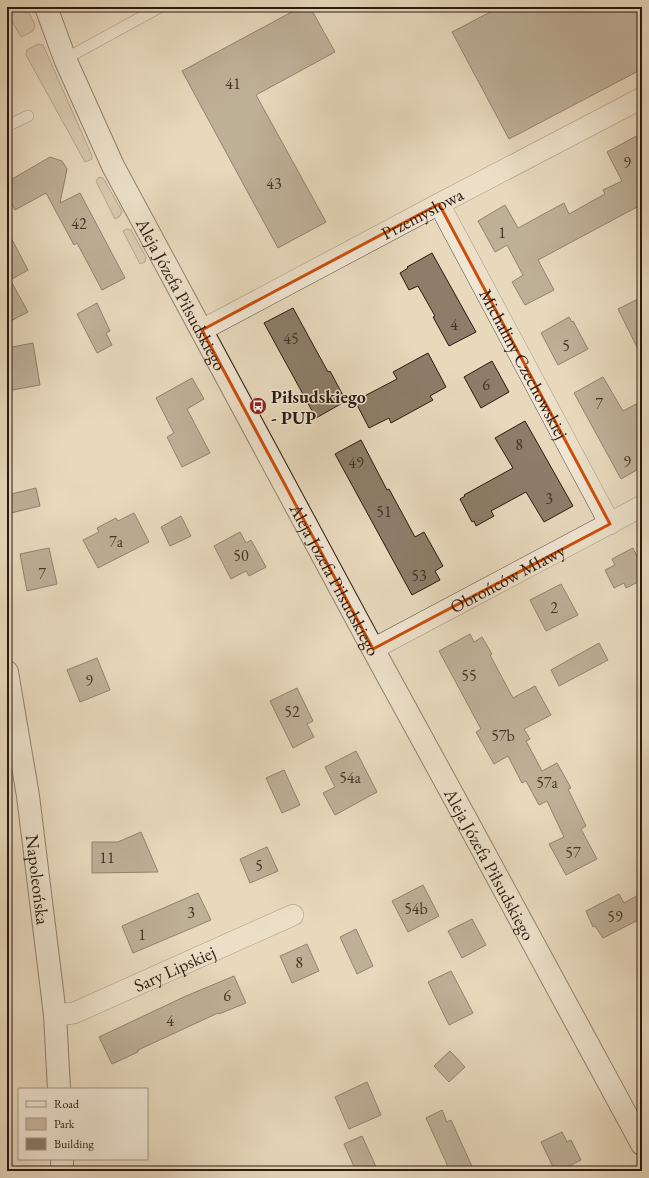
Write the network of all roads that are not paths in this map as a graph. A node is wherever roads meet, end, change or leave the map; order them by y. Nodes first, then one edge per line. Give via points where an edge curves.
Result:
1 (46, 7) edge
2 (160, 7) edge
3 (65, 59) junction
4 (642, 98) edge
5 (28, 116) dead end
6 (7, 126) edge
7 (438, 204) junction
8 (202, 330) junction
9 (642, 506) edge
10 (610, 524) junction
11 (372, 650) junction
12 (7, 672) edge
13 (293, 915) dead end
14 (55, 1015) junction
15 (59, 1088) edge
16 (642, 1144) edge
17 (62, 1160) edge
18 (62, 1171) edge

1 - 3 main road, Aleja Józefa Piłsudskiego
2 - 3 lane
3 - 8 main road, Aleja Józefa Piłsudskiego via 113,166
4 - 7 street, Przemysłowa
5 - 6 lane
7 - 8 street, Przemysłowa
7 - 10 street, Michaliny Czechowskiej
8 - 11 main road, Aleja Józefa Piłsudskiego
9 - 10 street, Obrońców Mławy
10 - 11 street, Obrońców Mławy
11 - 16 main road, Aleja Józefa Piłsudskiego
12 - 14 main road, Napoleońska via 28,796
13 - 14 street, Sary Lipskiej via 74,1014
14 - 15 main road, Napoleońska
17 - 18 main road

